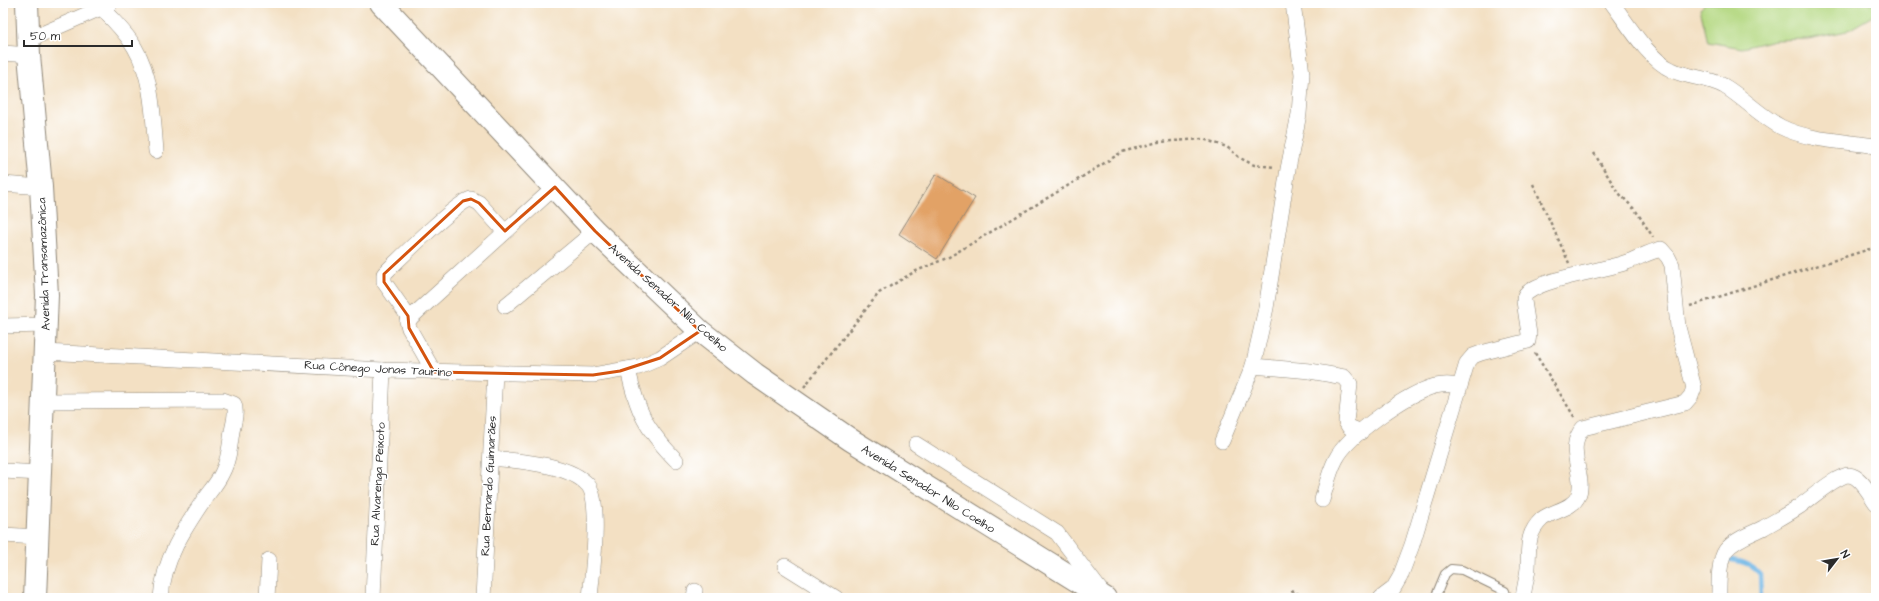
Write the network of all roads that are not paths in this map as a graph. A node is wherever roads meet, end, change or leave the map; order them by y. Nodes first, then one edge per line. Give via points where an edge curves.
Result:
1 (27, 3) edge
2 (381, 3) edge
3 (1293, 3) edge
4 (1612, 3) edge
5 (107, 5) edge
6 (29, 47) junction
7 (3, 53) edge
8 (1876, 146) edge
9 (156, 151) dead end
10 (3, 184) edge
11 (41, 187) junction
12 (555, 187) junction
13 (595, 231) junction
14 (505, 232) junction
15 (505, 306) dead end
16 (410, 319) junction
17 (47, 325) junction
18 (3, 326) edge
19 (700, 331) junction
20 (45, 352) junction
21 (1252, 366) junction
22 (628, 369) junction
23 (383, 370) junction
24 (434, 372) junction
25 (495, 373) junction
26 (1459, 386) junction
27 (44, 401) junction
28 (1361, 432) junction
29 (1222, 441) dead end
30 (916, 444) dead end
31 (492, 458) junction
32 (676, 460) dead end
33 (3, 471) edge
34 (41, 473) junction
35 (1322, 500) dead end
36 (1876, 504) edge
37 (3, 535) edge
38 (38, 537) junction
39 (269, 560) dead end
40 (785, 566) dead end
41 (35, 598) edge
42 (161, 598) edge
43 (267, 598) edge
44 (373, 598) edge
45 (483, 598) edge
46 (590, 598) edge
47 (836, 598) edge
48 (1106, 598) edge
49 (1381, 598) edge
50 (1435, 598) edge
51 (1507, 598) edge
52 (1523, 598) edge
53 (1719, 598) edge

1 - 6 main road, Avenida Transamazônica
2 - 12 main road, Avenida Senador Nilo Coelho
3 - 21 street via 1302,74 1299,114 1266,308
4 - 8 street via 1648,52 1672,70 1724,86 1782,127 1812,137
5 - 6 street
5 - 9 street via 141,62 153,106
6 - 7 street
6 - 11 main road, Avenida Transamazônica
10 - 11 street
11 - 17 main road, Avenida Transamazônica
12 - 13 main road, Avenida Senador Nilo Coelho
12 - 14 street
13 - 15 street
13 - 19 main road, Avenida Senador Nilo Coelho
14 - 16 street
14 - 16 street via 479,203 471,199 463,202 440,222 383,277
16 - 24 street via 407,321 409,328
17 - 18 street
17 - 20 main road, Avenida Transamazônica
19 - 22 street, Rua Cônego Jonas Taurino via 660,358
19 - 48 main road, Avenida Senador Nilo Coelho via 792,401 904,474
20 - 23 street, Rua Cônego Jonas Taurino
20 - 27 main road, Avenida Transamazônica
21 - 28 street via 1310,371 1344,378 1350,384 1346,422 1349,427
21 - 29 street
22 - 25 street, Rua Cônego Jonas Taurino via 593,375
22 - 32 street via 633,393 644,421 656,440
23 - 24 street, Rua Cônego Jonas Taurino
23 - 44 street, Rua Alvarenga Peixoto
24 - 25 street, Rua Cônego Jonas Taurino
25 - 31 street, Rua Bernardo Guimarães
26 - 28 street via 1449,383 1420,392 1394,406
26 - 49 street via 1412,545 1393,589
26 - 52 street via 1467,364 1473,356 1528,341 1525,296 1527,292 1545,284 1626,262 1661,249 1668,257 1672,266 1681,341 1694,388 1691,396 1685,403 1582,428 1575,441 1578,496 1574,502 1542,519 1533,530 1528,546 1528,568
27 - 34 main road, Avenida Transamazônica
27 - 42 street via 223,400 234,404 235,414 226,464 175,546 167,563
28 - 35 street via 1336,459
30 - 48 street via 1057,533
31 - 45 street, Rua Bernardo Guimarães
31 - 46 street via 525,461 560,469 588,485 594,497 595,517
33 - 34 street
34 - 38 main road, Avenida Transamazônica
36 - 53 street via 1866,488 1856,478 1848,475 1764,527 1740,538 1722,557
37 - 38 street
38 - 41 main road, Avenida Transamazônica
39 - 43 street
40 - 47 street
50 - 51 lane via 1445,574 1451,569 1462,570 1506,591

